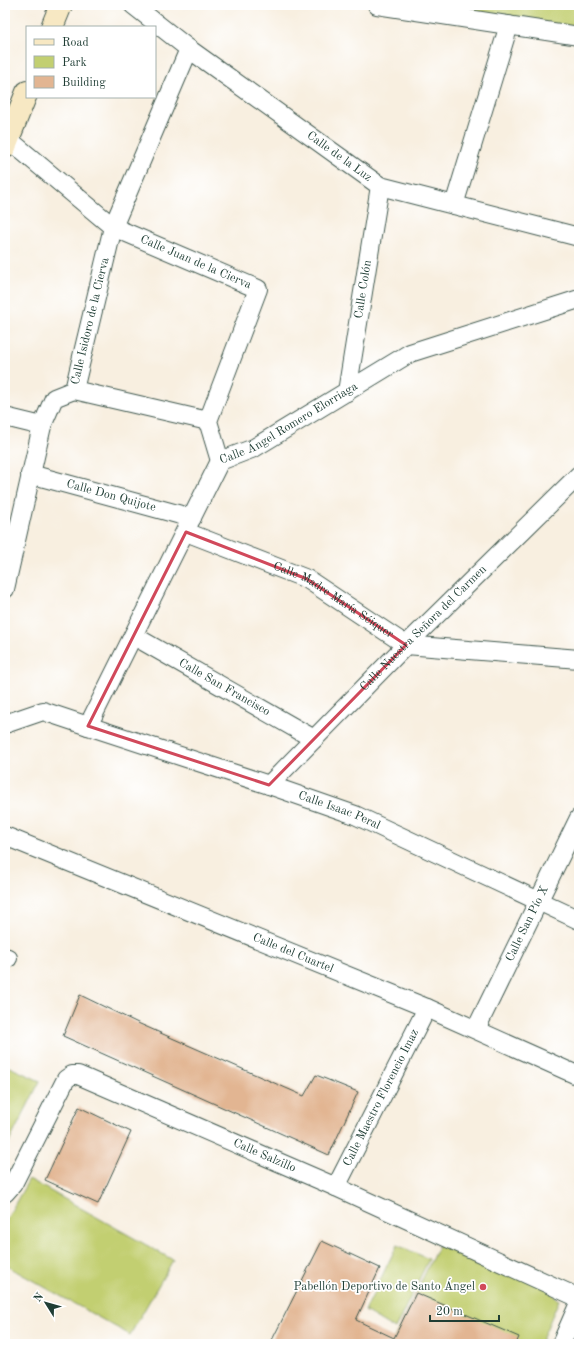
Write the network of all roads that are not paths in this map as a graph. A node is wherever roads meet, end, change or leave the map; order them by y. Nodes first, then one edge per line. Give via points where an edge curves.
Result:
1 (61, 5) edge
2 (133, 5) edge
3 (377, 5) edge
4 (509, 25) junction
5 (52, 26) edge
6 (579, 36) edge
7 (189, 49) junction
8 (26, 95) edge
9 (7, 143) edge
10 (380, 186) junction
11 (454, 205) junction
12 (113, 227) junction
13 (579, 237) edge
14 (579, 298) edge
15 (74, 390) junction
16 (347, 392) junction
17 (5, 417) edge
18 (208, 421) junction
19 (42, 426) junction
20 (220, 461) junction
21 (30, 474) junction
22 (579, 474) edge
23 (189, 525) junction
24 (5, 589) edge
25 (134, 636) junction
26 (406, 645) junction
27 (579, 659) edge
28 (5, 724) edge
29 (88, 726) junction
30 (314, 739) junction
31 (269, 785) junction
32 (579, 818) edge
33 (5, 836) edge
34 (539, 901) junction
35 (579, 920) edge
36 (427, 1008) junction
37 (476, 1029) junction
38 (579, 1076) edge
39 (336, 1187) junction
40 (5, 1193) edge
41 (579, 1298) edge
42 (579, 1302) edge
43 (561, 1344) edge

1 - 5 main road
2 - 7 street, Calle de la Luz
3 - 4 street
4 - 6 street
4 - 11 street
7 - 10 street, Calle de la Luz
7 - 12 street, Calle Isidoro de la Cierva
8 - 9 main road
9 - 12 street, Calle Juan de la Cierva
10 - 11 street, Calle de la Luz
10 - 16 street, Calle Colón
11 - 13 street, Calle de la Luz
12 - 15 street, Calle Isidoro de la Cierva
12 - 18 street, Calle Juan de la Cierva via 258,289
14 - 16 street, Calle Ángel Romero Elorriaga via 410,353
15 - 18 street
15 - 19 street, Calle Isidoro de la Cierva via 54,398
16 - 20 street, Calle Ángel Romero Elorriaga via 254,448
17 - 19 street
18 - 20 street
19 - 21 street, Calle Isidoro de la Cierva
20 - 23 street, Calle Ángel Romero Elorriaga
21 - 23 street, Calle Don Quijote
21 - 24 street, Calle Isidoro de la Cierva
22 - 26 street, Calle Nuestra Señora del Carmen
23 - 25 street, Calle Ángel Romero Elorriaga
23 - 26 street, Calle Madre María Séiquer via 307,580
25 - 29 street, Calle Ángel Romero Elorriaga
25 - 30 street, Calle San Francisco
26 - 27 street, Calle Madre María Séiquer
26 - 30 street, Calle Nuestra Señora del Carmen
28 - 29 street via 43,711
29 - 31 street, Calle Isaac Peral
30 - 31 street, Calle Nuestra Señora del Carmen
31 - 34 street, Calle Isaac Peral via 355,815
32 - 34 street, Calle San Pío X
33 - 36 street, Calle del Cuartel
34 - 35 street, Calle Isaac Peral
34 - 37 street, Calle San Pío X
36 - 37 street, Calle del Cuartel
36 - 39 street, Calle Maestro Florencio Imaz
37 - 38 street, Calle del Cuartel
39 - 40 street, Calle Salzillo via 78,1075 66,1079 13,1184
39 - 41 street, Calle Salzillo
42 - 43 street

